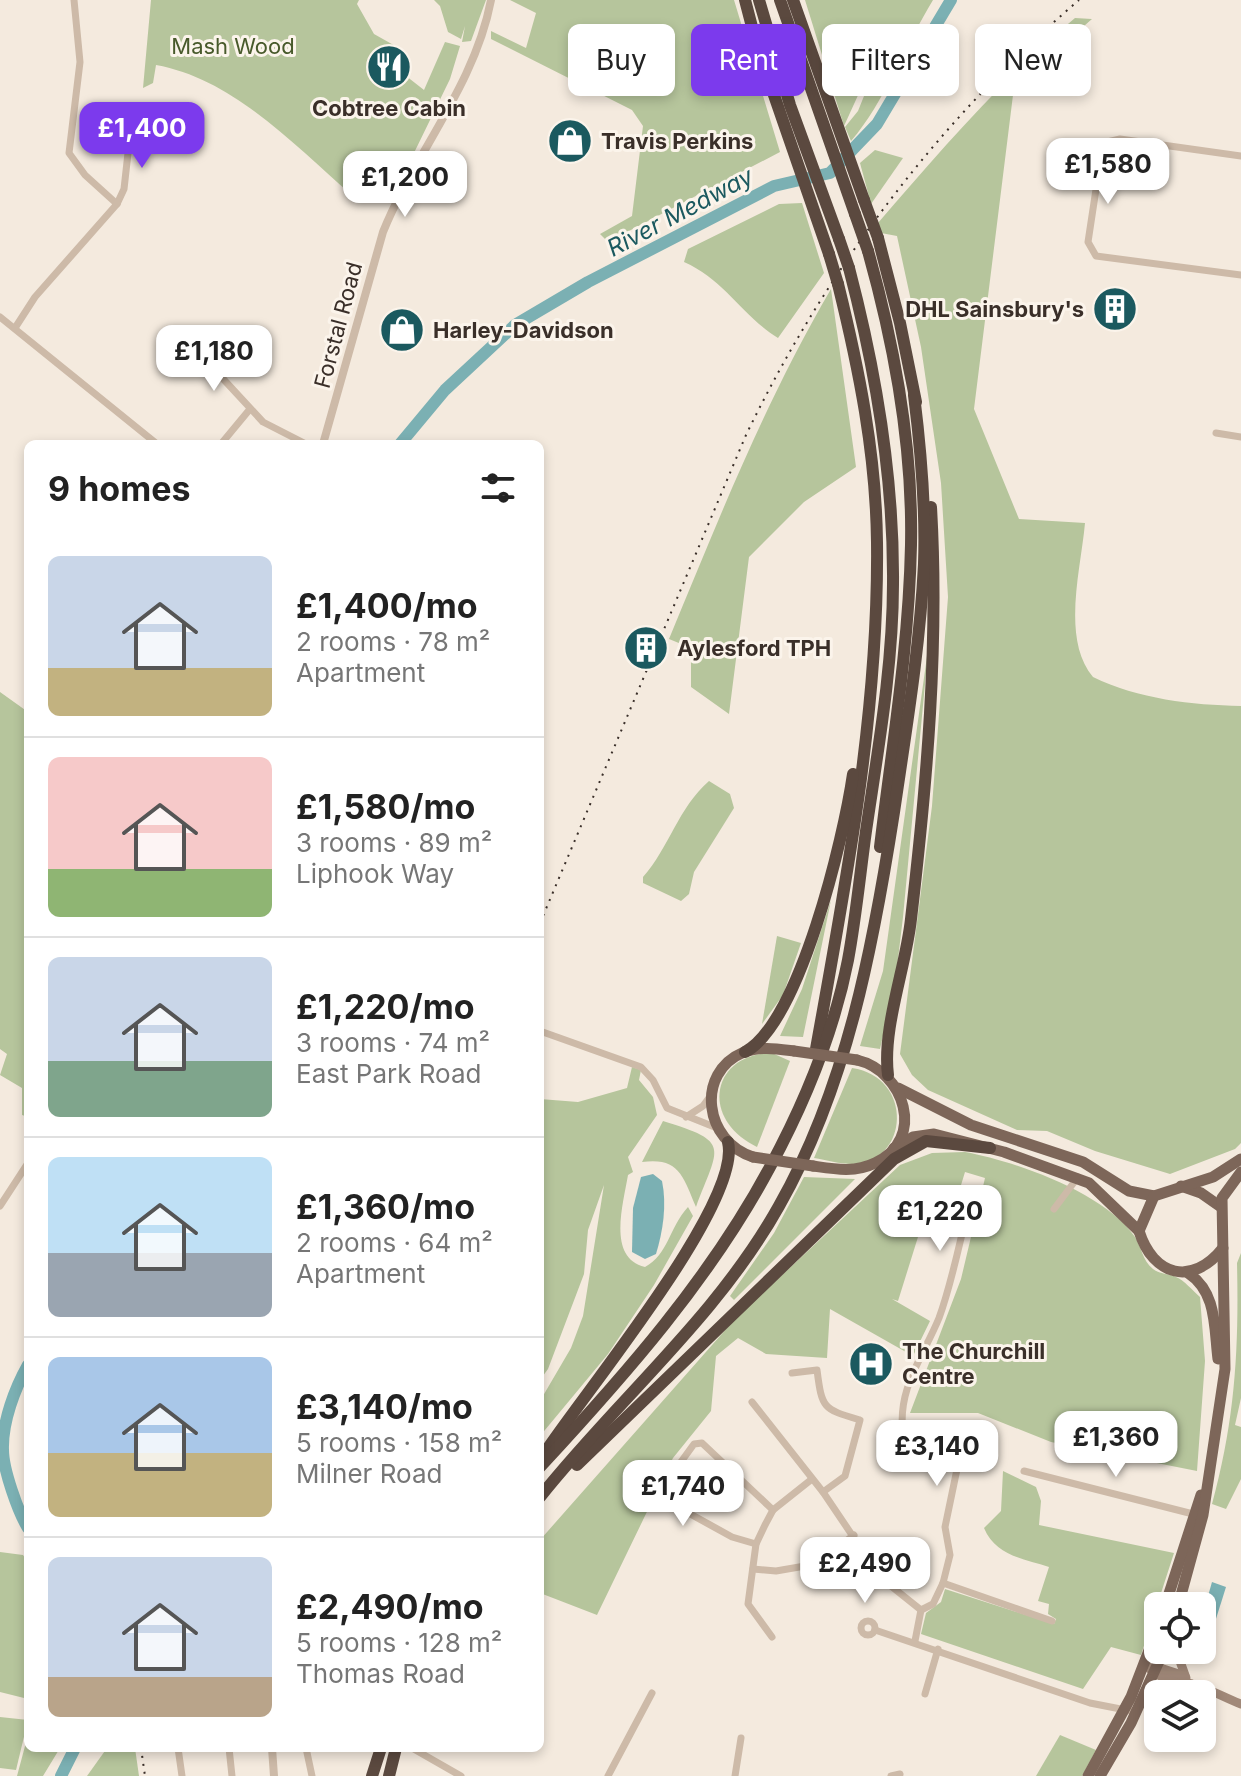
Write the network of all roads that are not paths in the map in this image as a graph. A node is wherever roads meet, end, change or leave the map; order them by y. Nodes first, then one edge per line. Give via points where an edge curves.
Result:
1 (74, 0) edge
2 (491, 0) edge
3 (745, 0) edge
4 (759, 0) edge
5 (780, 0) edge
6 (793, 0) edge
7 (818, 93) junction
8 (784, 108) junction
9 (131, 126) dead end
10 (1241, 156) edge
11 (853, 188) junction
12 (117, 204) junction
13 (1241, 275) edge
14 (0, 317) edge
15 (15, 328) junction
16 (201, 355) dead end
17 (914, 395) junction
18 (250, 409) junction
19 (1216, 433) dead end
20 (1241, 437) edge
21 (152, 440) edge
22 (224, 440) edge
23 (297, 440) edge
24 (324, 440) edge
25 (873, 651) junction
26 (854, 1017) junction
27 (544, 1032) edge
28 (745, 1052) junction
29 (811, 1075) junction
30 (888, 1075) junction
31 (898, 1088) junction
32 (711, 1095) junction
33 (686, 1117) junction
34 (717, 1128) junction
35 (728, 1142) junction
36 (990, 1148) junction
37 (890, 1153) junction
38 (1241, 1159) edge
39 (24, 1169) edge
40 (1241, 1172) edge
41 (1078, 1177) junction
42 (862, 1186) junction
43 (1180, 1186) junction
44 (1154, 1196) junction
45 (971, 1198) dead end
46 (0, 1206) edge
47 (1221, 1207) junction
48 (1054, 1209) dead end
49 (1139, 1231) junction
50 (1224, 1247) junction
51 (1188, 1273) junction
52 (792, 1373) dead end
53 (1221, 1391) junction
54 (752, 1402) dead end
55 (544, 1453) edge
56 (544, 1463) edge
57 (678, 1466) dead end
58 (1024, 1471) dead end
59 (812, 1479) junction
60 (675, 1481) dead end
61 (823, 1492) junction
62 (544, 1494) edge
63 (544, 1494) edge
64 (773, 1510) junction
65 (1198, 1515) junction
66 (854, 1535) junction
67 (756, 1544) junction
68 (753, 1569) junction
69 (943, 1583) junction
70 (1170, 1592) edge
71 (1183, 1592) edge
72 (921, 1610) junction
73 (1052, 1621) dead end
74 (875, 1630) dead end
75 (772, 1637) dead end
76 (915, 1641) junction
77 (938, 1649) junction
78 (1145, 1664) joint
79 (1159, 1664) edge
80 (1182, 1664) edge
81 (1157, 1670) junction
82 (1188, 1680) joint
83 (652, 1693) dead end
84 (1216, 1693) edge
85 (925, 1694) dead end
86 (1241, 1704) edge
87 (1130, 1712) junction
88 (741, 1738) dead end
89 (179, 1752) edge
90 (229, 1752) edge
91 (272, 1752) edge
92 (307, 1752) edge
93 (380, 1752) edge
94 (395, 1752) edge
95 (419, 1752) edge
96 (433, 1752) edge
97 (431, 1759) junction
98 (900, 1774) dead end
99 (182, 1776) edge
100 (232, 1776) edge
101 (274, 1776) edge
102 (312, 1776) edge
103 (372, 1776) edge
104 (389, 1776) edge
105 (461, 1776) edge
106 (608, 1776) edge
107 (735, 1776) edge
108 (891, 1776) edge
109 (1088, 1776) edge
110 (1100, 1776) edge

1 - 12 street via 80,62 69,153
2 - 24 street, Forstal Road via 469,67 383,232
3 - 8 highway
4 - 8 highway
5 - 7 highway
6 - 7 highway
7 - 11 highway
8 - 25 highway, bridge via 858,365 877,540
8 - 29 highway, bridge via 838,235 875,377 885,445 893,587 883,719 847,961 833,1019
9 - 12 street via 124,189
10 - 13 street via 1120,139 1103,143 1088,242 1096,256
11 - 17 highway, bridge via 864,200 878,238
11 - 26 highway, bridge via 899,384 911,544 874,900
12 - 15 street via 35,297
14 - 15 street
15 - 21 street
16 - 18 street
17 - 26 highway via 924,514 921,609 886,864
17 - 30 highway via 930,488 934,677 911,923 889,1041
18 - 22 street
18 - 23 street
19 - 20 street
25 - 28 highway via 853,780 828,886 782,1013 764,1038
25 - 29 highway via 852,844
26 - 62 highway via 809,1146 779,1207 667,1358
27 - 33 street via 641,1067 667,1108
28 - 30 main road, bridge via 769,1048 857,1060
28 - 32 main road via 724,1068
29 - 56 highway via 769,1169 693,1287
30 - 31 main road
31 - 37 main road via 905,1117
31 - 44 main road via 971,1125 1083,1162 1129,1191
32 - 33 street
32 - 34 main road
33 - 34 street
34 - 35 main road
35 - 37 main road, bridge via 753,1157 856,1169
35 - 55 highway via 724,1176 693,1238 647,1314
36 - 37 main road via 934,1134 913,1137
36 - 41 main road
36 - 42 highway via 926,1141 905,1150
37 - 42 highway
38 - 43 main road via 1213,1177
39 - 46 street
40 - 47 main road
41 - 48 street
41 - 49 main road
42 - 63 highway
43 - 44 main road
43 - 47 main road
44 - 49 main road
45 - 69 street via 939,1316 903,1395 901,1413 903,1433 950,1442 961,1450 945,1527 950,1555
47 - 50 main road
49 - 51 main road via 1159,1265
50 - 51 main road via 1212,1262
50 - 53 main road
51 - 53 main road via 1211,1300
52 - 61 street via 817,1370 825,1408 860,1420 845,1476
53 - 65 main road
54 - 59 street
57 - 64 street via 694,1444 702,1443
58 - 65 street
59 - 61 street
59 - 64 street
60 - 67 street via 665,1500 732,1537
61 - 66 street
64 - 67 street
65 - 70 main road
65 - 71 main road
66 - 68 street via 808,1564 776,1571
66 - 72 street via 881,1578
67 - 68 street
68 - 75 street via 748,1604
69 - 72 street via 933,1604
69 - 73 street
72 - 76 street
74 - 76 street
76 - 77 street
77 - 85 street
77 - 87 street
78 - 81 main road
78 - 87 main road
79 - 81 main road
80 - 82 main road
81 - 82 main road
81 - 87 main road
83 - 106 street
84 - 86 main road
87 - 109 main road
87 - 110 main road
88 - 107 street
89 - 99 street
90 - 100 street
91 - 101 street
92 - 102 street
93 - 103 highway
94 - 104 highway
95 - 97 street
96 - 97 street
97 - 105 street
98 - 108 street

